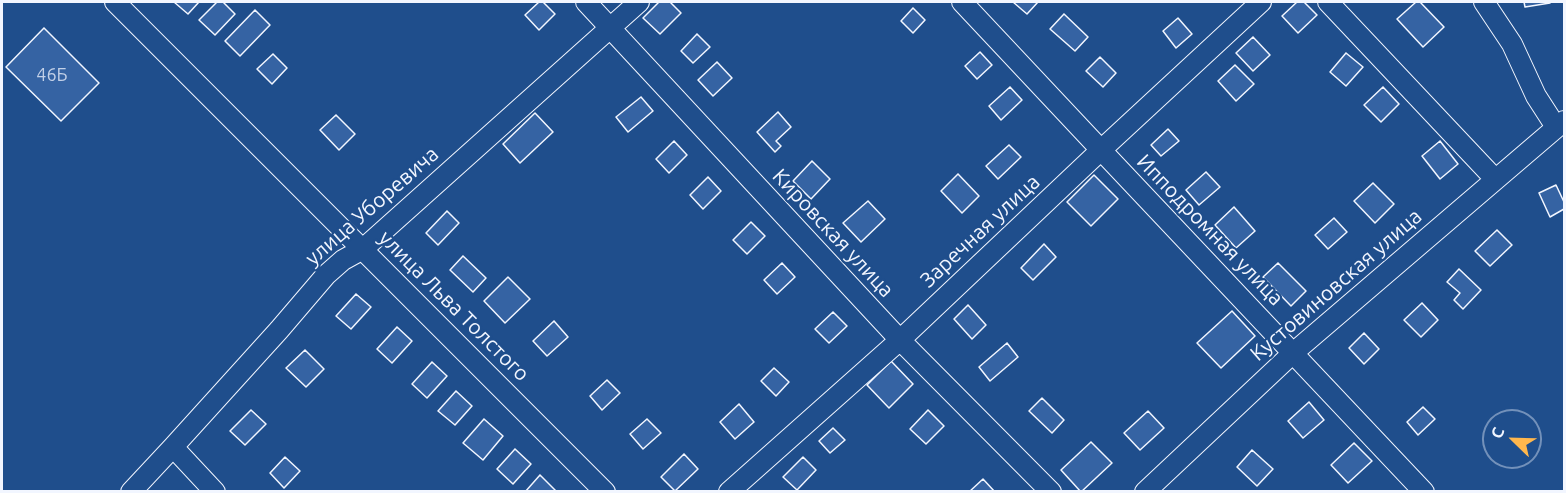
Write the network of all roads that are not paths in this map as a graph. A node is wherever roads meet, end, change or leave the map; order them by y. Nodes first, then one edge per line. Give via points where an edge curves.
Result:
1 (116, 2) edge
2 (586, 2) edge
3 (639, 2) edge
4 (962, 2) edge
5 (1261, 2) edge
6 (1328, 2) edge
7 (1484, 2) edge
8 (611, 28) junction
9 (1560, 124) edge
10 (1101, 150) junction
11 (1495, 179) junction
12 (363, 249) junction
13 (900, 340) junction
14 (1293, 353) junction
15 (173, 447) junction
16 (131, 492) edge
17 (215, 492) edge
18 (605, 492) edge
19 (729, 492) edge
20 (1051, 492) edge
21 (1145, 492) edge
22 (1424, 492) edge

1 - 12 street, улица Льва Толстого
2 - 8 street, Кировская улица
3 - 8 street, улица Уборевича
4 - 10 street, Ипподромная улица
5 - 10 street, Заречная улица
6 - 11 street
7 - 9 street via 1512,44 1536,96
8 - 12 street, улица Уборевича
8 - 13 street, Кировская улица
9 - 11 street, Кустовиновская улица
10 - 13 street, Заречная улица
10 - 14 street, Ипподромная улица
11 - 14 street, Кустовиновская улица
12 - 15 street, улица Уборевича via 342,260 326,275
12 - 18 street, улица Льва Толстого
13 - 19 street, Заречная улица
13 - 20 street, Кировская улица
14 - 21 street, Кустовиновская улица
14 - 22 street, Ипподромная улица
15 - 16 street, улица Уборевича
15 - 17 street

